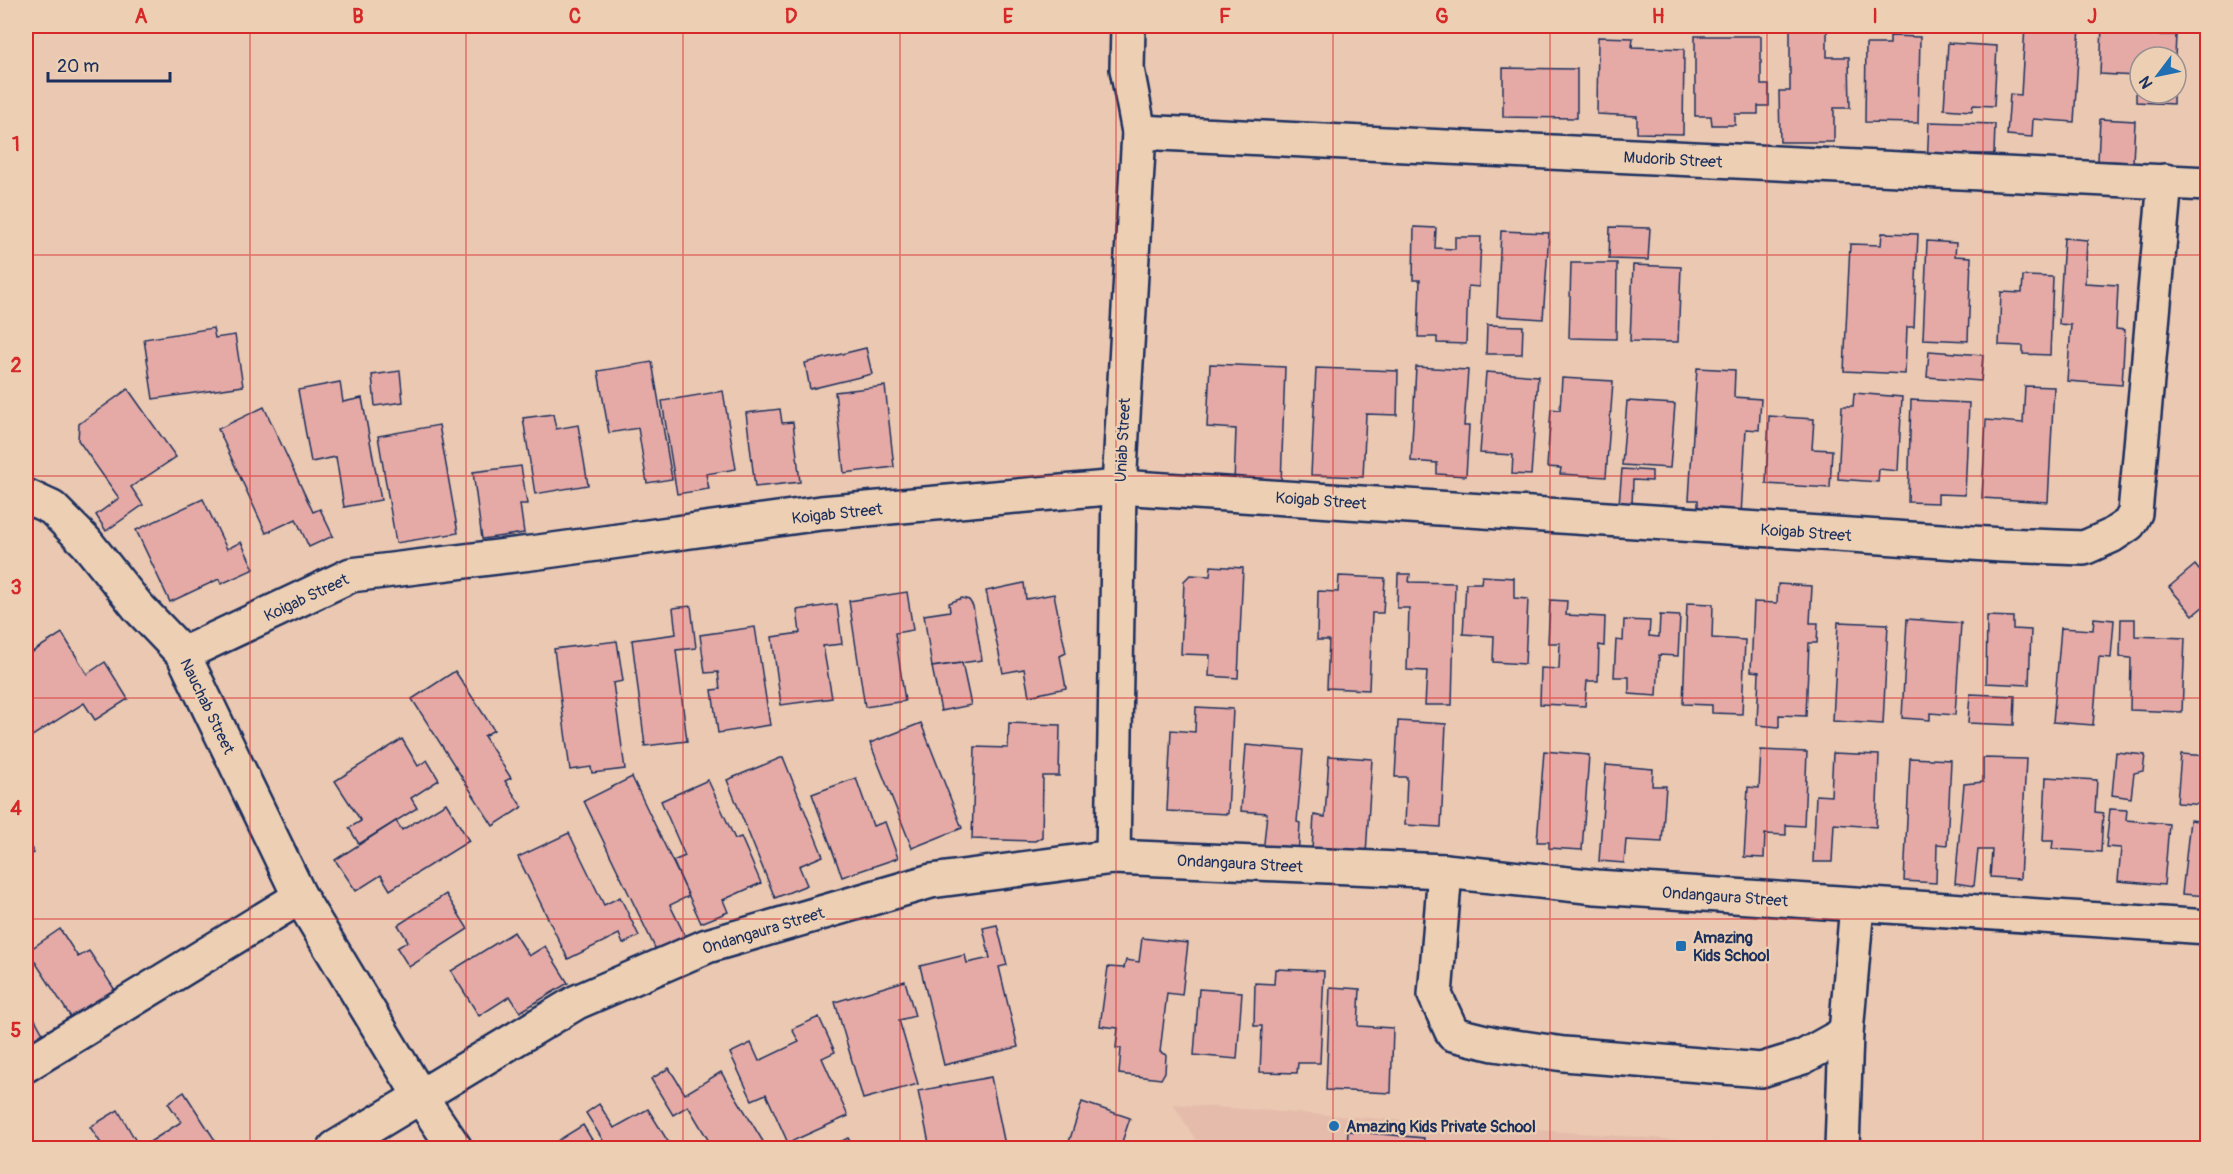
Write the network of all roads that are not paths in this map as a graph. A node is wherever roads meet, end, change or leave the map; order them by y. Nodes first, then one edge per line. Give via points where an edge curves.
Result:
1 (1128, 26) edge
2 (1139, 132) junction
3 (2165, 181) junction
4 (2208, 184) edge
5 (1119, 487) junction
6 (26, 496) edge
7 (183, 654) junction
8 (1113, 857) junction
9 (1445, 871) junction
10 (300, 897) junction
11 (1857, 905) junction
12 (2208, 927) edge
13 (1846, 1033) junction
14 (26, 1065) edge
15 (420, 1096) junction
16 (335, 1149) edge
17 (455, 1149) edge
18 (1842, 1149) edge

1 - 2 street, Uniab Street via 1127,69
2 - 3 street, Mudorib Street
2 - 5 street, Uniab Street
3 - 4 street, Mudorib Street
3 - 5 street, Koigab Street via 2135,513 2129,524 2112,536 2084,548
5 - 7 street, Koigab Street via 821,513 351,575
5 - 8 street, Uniab Street
6 - 7 street, Nauchab Street via 51,508 86,542 138,607
7 - 10 street, Nauchab Street
8 - 9 street, Ondangaura Street
8 - 15 street, Ondangaura Street via 931,881 707,946 577,1002
9 - 11 street, Ondangaura Street via 1596,887
9 - 13 street via 1435,995 1453,1034 1564,1054 1761,1070 1803,1057
10 - 14 street
10 - 15 street, Nauchab Street
11 - 12 street, Ondangaura Street
11 - 13 street
13 - 18 street
15 - 16 street, Ondangaura Street
15 - 17 street, Nauchab Street

